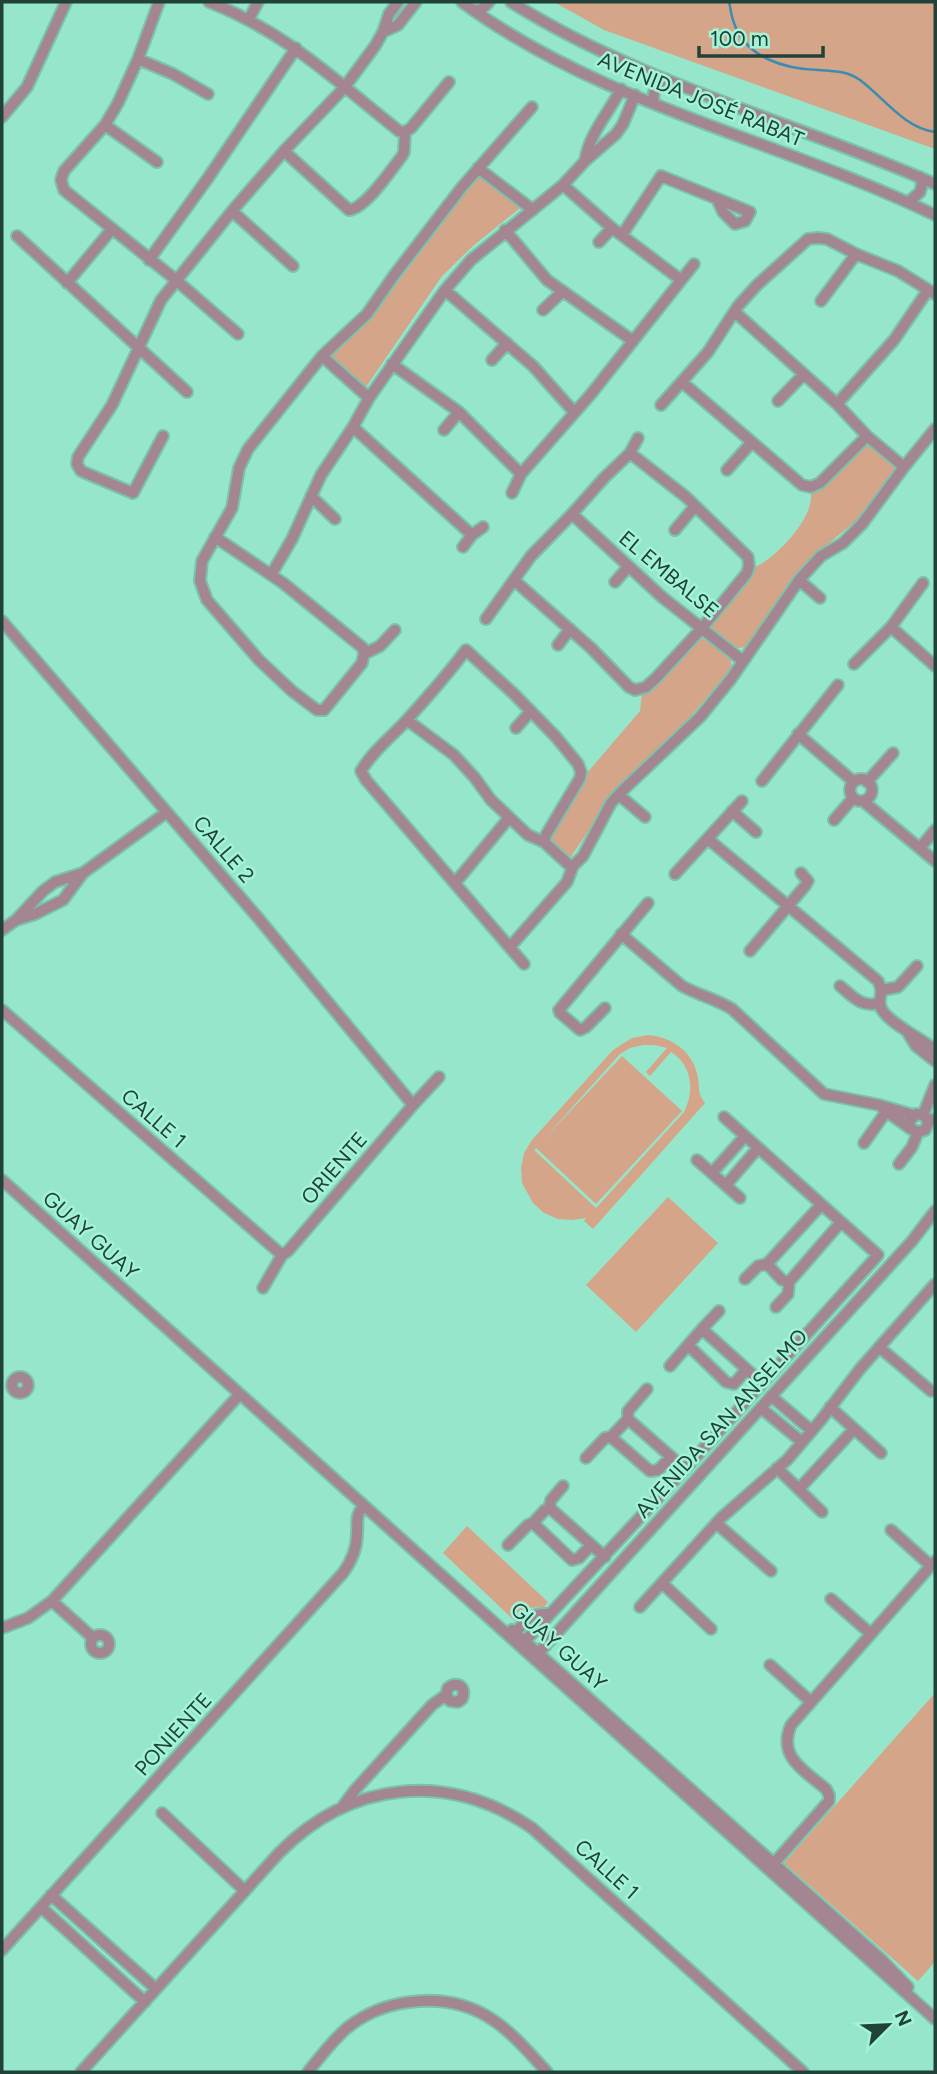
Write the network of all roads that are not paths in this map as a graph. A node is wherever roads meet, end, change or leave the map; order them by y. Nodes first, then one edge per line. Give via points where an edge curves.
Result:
1 (66, 2) edge
2 (159, 2) edge
3 (209, 2) edge
4 (258, 2) edge
5 (398, 2) edge
6 (416, 2) edge
7 (462, 2) edge
8 (489, 2) edge
9 (511, 2) edge
10 (475, 11) junction
11 (248, 19) junction
12 (383, 32) junction
13 (296, 48) junction
14 (138, 59) junction
15 (667, 79) junction
16 (449, 82) dead end
17 (344, 88) junction
18 (621, 89) junction
19 (208, 94) dead end
20 (635, 95) junction
21 (654, 104) junction
22 (532, 107) dead end
23 (2, 117) edge
24 (105, 125) junction
25 (405, 132) junction
26 (284, 151) junction
27 (585, 161) junction
28 (157, 162) dead end
29 (478, 168) junction
30 (920, 177) junction
31 (935, 184) edge
32 (563, 185) junction
33 (717, 199) dead end
34 (908, 202) junction
35 (533, 210) junction
36 (232, 211) junction
37 (935, 215) edge
38 (112, 229) junction
39 (505, 230) junction
40 (617, 231) junction
41 (17, 236) dead end
42 (599, 243) dead end
43 (856, 254) junction
44 (149, 260) junction
45 (694, 264) dead end
46 (293, 266) dead end
47 (176, 280) junction
48 (681, 280) junction
49 (67, 283) junction
50 (445, 290) junction
51 (562, 292) junction
52 (932, 292) edge
53 (821, 300) dead end
54 (544, 310) dead end
55 (735, 312) junction
56 (239, 334) dead end
57 (633, 341) junction
58 (507, 343) junction
59 (138, 348) junction
60 (322, 356) junction
61 (492, 360) dead end
62 (392, 364) junction
63 (804, 374) junction
64 (682, 382) junction
65 (187, 392) dead end
66 (369, 398) junction
67 (778, 401) dead end
68 (837, 404) junction
69 (661, 405) dead end
70 (459, 412) junction
71 (574, 412) junction
72 (353, 427) junction
73 (935, 429) edge
74 (444, 430) dead end
75 (163, 436) dead end
76 (867, 436) junction
77 (638, 438) dead end
78 (752, 442) junction
79 (630, 453) junction
80 (904, 467) junction
81 (727, 470) dead end
82 (521, 474) junction
83 (512, 493) dead end
84 (311, 496) junction
85 (695, 506) junction
86 (572, 514) junction
87 (335, 519) dead end
88 (483, 527) dead end
89 (675, 530) dead end
90 (472, 535) junction
91 (215, 537) junction
92 (463, 547) dead end
93 (628, 567) junction
94 (271, 575) junction
95 (799, 580) junction
96 (515, 581) junction
97 (615, 582) dead end
98 (923, 583) dead end
99 (820, 598) dead end
100 (486, 620) dead end
101 (2, 621) edge
102 (891, 627) junction
103 (702, 628) junction
104 (570, 629) junction
105 (395, 630) dead end
106 (558, 645) dead end
107 (365, 654) junction
108 (743, 661) junction
109 (854, 664) dead end
110 (935, 666) edge
111 (838, 685) dead end
112 (531, 711) junction
113 (407, 720) junction
114 (516, 728) dead end
115 (798, 734) junction
116 (892, 753) dead end
117 (762, 781) dead end
118 (854, 782) junction
119 (867, 782) junction
120 (619, 795) junction
121 (858, 799) junction
122 (743, 801) dead end
123 (733, 811) junction
124 (167, 812) junction
125 (645, 817) dead end
126 (509, 818) junction
127 (834, 820) dead end
128 (935, 830) edge
129 (757, 832) dead end
130 (708, 839) junction
131 (544, 842) junction
132 (920, 848) junction
133 (935, 862) edge
134 (573, 866) junction
135 (83, 873) junction
136 (801, 873) dead end
137 (675, 874) dead end
138 (455, 883) junction
139 (649, 902) dead end
140 (788, 906) junction
141 (16, 920) junction
142 (2, 930) edge
143 (621, 934) junction
144 (510, 947) junction
145 (751, 951) dead end
146 (524, 964) dead end
147 (917, 966) dead end
148 (840, 986) dead end
149 (882, 990) junction
150 (880, 1003) junction
151 (606, 1007) dead end
152 (2, 1010) edge
153 (908, 1033) junction
154 (935, 1050) edge
155 (935, 1061) edge
156 (439, 1077) dead end
157 (935, 1085) edge
158 (413, 1105) junction
159 (883, 1109) junction
160 (724, 1117) dead end
161 (923, 1124) edge
162 (745, 1136) junction
163 (864, 1143) dead end
164 (758, 1148) junction
165 (697, 1160) dead end
166 (899, 1164) dead end
167 (712, 1173) junction
168 (2, 1180) edge
169 (726, 1185) junction
170 (740, 1198) dead end
171 (821, 1205) junction
172 (935, 1212) edge
173 (841, 1222) junction
174 (282, 1255) junction
175 (767, 1264) junction
176 (745, 1279) dead end
177 (789, 1282) junction
178 (935, 1284) edge
179 (263, 1288) dead end
180 (776, 1307) dead end
181 (719, 1311) dead end
182 (154, 1318) junction
183 (702, 1329) junction
184 (688, 1345) junction
185 (880, 1348) junction
186 (670, 1366) dead end
187 (746, 1370) junction
188 (2, 1379) edge
189 (762, 1383) junction
190 (12, 1388) dead end
191 (647, 1389) dead end
192 (932, 1391) dead end
193 (239, 1395) junction
194 (771, 1396) junction
195 (830, 1407) junction
196 (761, 1408) junction
197 (628, 1419) junction
198 (854, 1429) junction
199 (283, 1430) junction
200 (812, 1431) junction
201 (611, 1437) junction
202 (802, 1442) junction
203 (881, 1453) dead end
204 (671, 1457) junction
205 (586, 1458) dead end
206 (777, 1468) junction
207 (685, 1469) junction
208 (563, 1486) dead end
209 (799, 1489) junction
210 (369, 1508) junction
211 (549, 1509) junction
212 (822, 1512) dead end
213 (533, 1523) junction
214 (716, 1523) junction
215 (891, 1530) dead end
216 (508, 1545) dead end
217 (591, 1545) junction
218 (420, 1552) junction
219 (605, 1557) junction
220 (933, 1563) edge
221 (771, 1571) dead end
222 (662, 1583) junction
223 (831, 1599) dead end
224 (52, 1601) junction
225 (640, 1606) dead end
226 (549, 1614) junction
227 (2, 1628) edge
228 (711, 1629) dead end
229 (515, 1633) junction
230 (871, 1634) junction
231 (93, 1639) dead end
232 (525, 1642) junction
233 (536, 1656) junction
234 (770, 1665) dead end
235 (570, 1687) junction
236 (446, 1695) dead end
237 (811, 1702) junction
238 (344, 1806) junction
239 (162, 1813) dead end
240 (771, 1866) junction
241 (245, 1891) junction
242 (51, 1895) junction
243 (41, 1907) junction
244 (2, 1950) edge
245 (156, 1989) junction
246 (145, 2002) junction
247 (932, 2016) edge
248 (81, 2072) edge
249 (308, 2072) edge
250 (547, 2072) edge
251 (803, 2072) edge

1 - 23 street via 27,87
2 - 14 street
3 - 11 street
4 - 11 street
5 - 12 street
6 - 12 street via 398,24
7 - 10 street, AVENIDA JOSÉ RABAT
8 - 10 street
9 - 15 street, AVENIDA JOSÉ RABAT via 580,40
10 - 18 street, AVENIDA JOSÉ RABAT via 546,54
11 - 13 street
12 - 17 street
13 - 17 street
13 - 44 street
14 - 19 street
14 - 24 street
15 - 21 street via 656,87
15 - 30 street, AVENIDA JOSÉ RABAT
16 - 25 street
17 - 25 street
17 - 26 street
18 - 20 street, AVENIDA JOSÉ RABAT
18 - 27 street via 594,132
20 - 21 street, AVENIDA JOSÉ RABAT
20 - 27 street via 616,134
21 - 34 street, AVENIDA JOSÉ RABAT
22 - 29 street
24 - 28 street
24 - 38 street via 61,180 64,190
25 - 26 street via 402,156 365,201 349,210
26 - 36 street
27 - 32 street
29 - 35 street
29 - 60 street via 367,314
30 - 31 street, AVENIDA JOSÉ RABAT
30 - 34 street via 921,190
32 - 35 street
32 - 40 street
33 - 40 street via 661,176
34 - 37 street, AVENIDA JOSÉ RABAT
35 - 39 street
36 - 46 street
36 - 47 street
38 - 44 street
38 - 49 street
39 - 50 street
39 - 51 street
40 - 42 street
40 - 48 street
41 - 49 street
43 - 52 street via 898,271
43 - 53 street
43 - 55 street via 827,239 808,239 757,285
44 - 47 street
45 - 48 street
47 - 56 street
47 - 59 street
48 - 57 street
49 - 59 street
50 - 58 street
50 - 62 street
51 - 54 street
51 - 57 street
52 - 68 street
55 - 63 street
55 - 64 street
57 - 71 street
58 - 61 street
58 - 71 street
59 - 65 street
59 - 75 street via 112,405 78,457 78,467 133,493
60 - 66 street
60 - 91 street via 244,455 232,508
62 - 66 street
62 - 70 street
63 - 67 street
63 - 68 street
64 - 69 street
64 - 78 street
66 - 72 street
68 - 76 street
70 - 74 street
70 - 82 street
71 - 82 street
72 - 84 street
72 - 90 street
73 - 80 street
76 - 78 street via 820,483 807,487
76 - 80 street
77 - 79 street
78 - 81 street
79 - 85 street
79 - 86 street
80 - 95 street via 862,524
82 - 83 street
84 - 87 street
84 - 94 street
85 - 89 street
85 - 103 street via 746,554 750,566
86 - 93 street, EL EMBALSE
86 - 96 street via 547,537
88 - 90 street
90 - 92 street
91 - 94 street
91 - 107 street via 200,568 204,594 259,660 314,709 326,708
93 - 97 street
93 - 103 street, EL EMBALSE
94 - 107 street via 360,645
95 - 99 street
95 - 108 street
96 - 100 street
96 - 104 street
98 - 102 street
101 - 124 street, CALLE 2
102 - 109 street
102 - 110 street
103 - 104 street via 649,686 638,690 629,687
103 - 108 street, EL EMBALSE
104 - 106 street
105 - 107 street
108 - 120 street via 699,717
111 - 115 street
112 - 113 street via 466,650
112 - 114 street
112 - 131 street via 581,772
113 - 126 street via 454,755
113 - 138 street via 361,771
115 - 117 street
115 - 118 street
116 - 119 street
118 - 119 street
118 - 121 street via 850,788
119 - 121 street via 872,791 869,797
120 - 125 street
120 - 134 street
121 - 127 street
121 - 132 street
122 - 123 street
123 - 129 street
123 - 130 street
124 - 135 street
124 - 158 street, CALLE 2
126 - 131 street
126 - 138 street
128 - 132 street
130 - 137 street
130 - 140 street
131 - 134 street
132 - 133 street
134 - 144 street via 566,884
135 - 141 street via 55,882
135 - 141 street via 64,900
136 - 140 street via 808,881
138 - 144 street
139 - 143 street
140 - 145 street
140 - 149 street via 878,981
141 - 142 street
143 - 151 street via 559,1010 580,1030
143 - 159 street via 682,986 732,1009 824,1094
144 - 146 street
147 - 149 street via 898,987
148 - 150 street via 860,1003
149 - 150 street
150 - 153 street via 884,1013
152 - 174 street, CALLE 1
153 - 154 street
153 - 155 street
156 - 158 street, ORIENTE
157 - 161 street
158 - 174 street, ORIENTE
159 - 161 street
159 - 163 street
160 - 162 street
161 - 166 street
162 - 164 street
162 - 167 street
164 - 169 street
164 - 171 street
165 - 167 street
167 - 169 street
168 - 182 street, GUAY GUAY
169 - 170 street
171 - 173 street
171 - 175 street
172 - 194 street, AVENIDA SAN ANSELMO
173 - 177 street
173 - 189 street via 878,1255
174 - 179 street, ORIENTE
175 - 176 street
175 - 177 street
177 - 180 street via 788,1294
178 - 185 street
181 - 183 street
182 - 193 street, GUAY GUAY
182 - 199 street, GUAY GUAY via 190,1343
183 - 184 street
183 - 187 street
184 - 186 street
184 - 187 street via 726,1382 734,1384
185 - 192 street
185 - 195 street
187 - 189 street
188 - 190 street
189 - 207 street
191 - 197 street via 628,1411
193 - 199 street, GUAY GUAY
193 - 224 street
194 - 196 street, AVENIDA SAN ANSELMO
194 - 200 street
195 - 198 street
195 - 200 street
196 - 202 street
196 - 233 street, AVENIDA SAN ANSELMO
197 - 201 street
197 - 204 street
198 - 203 street
198 - 209 street
199 - 210 street, GUAY GUAY
200 - 202 street
201 - 204 street via 650,1471 658,1470
201 - 205 street
202 - 206 street
204 - 207 street
206 - 209 street
206 - 214 street
207 - 219 street
208 - 211 street
209 - 212 street
210 - 218 street, GUAY GUAY
210 - 242 street, PONIENTE via 353,1555 338,1579
211 - 213 street
211 - 217 street
213 - 216 street
213 - 217 street via 572,1560
214 - 221 street
214 - 222 street
215 - 220 street
217 - 219 street
218 - 229 street, GUAY GUAY
218 - 233 street, GUAY GUAY
219 - 226 street
220 - 230 street
222 - 225 street
222 - 228 street
223 - 230 street
224 - 227 street via 28,1618
224 - 231 street
226 - 229 street via 531,1616
226 - 232 street
229 - 232 street, GUAY GUAY
230 - 237 street
232 - 233 street, GUAY GUAY
233 - 235 street, GUAY GUAY
234 - 237 street
235 - 240 street, GUAY GUAY
235 - 240 street, GUAY GUAY
236 - 238 street, CALLE 1 via 432,1705
237 - 240 street via 791,1725 788,1750 826,1789 829,1801
238 - 241 street, CALLE 1 via 296,1837
238 - 251 street, CALLE 1 via 395,1792 432,1791 471,1798 519,1819
239 - 241 street
240 - 247 street, GUAY GUAY
241 - 245 street, CALLE 1
242 - 243 street, PONIENTE
242 - 245 street
243 - 244 street, PONIENTE
243 - 246 street
245 - 246 street, CALLE 1
246 - 248 street, CALLE 1
249 - 250 street via 338,2036 361,2019 396,2005 431,2000 493,2019

